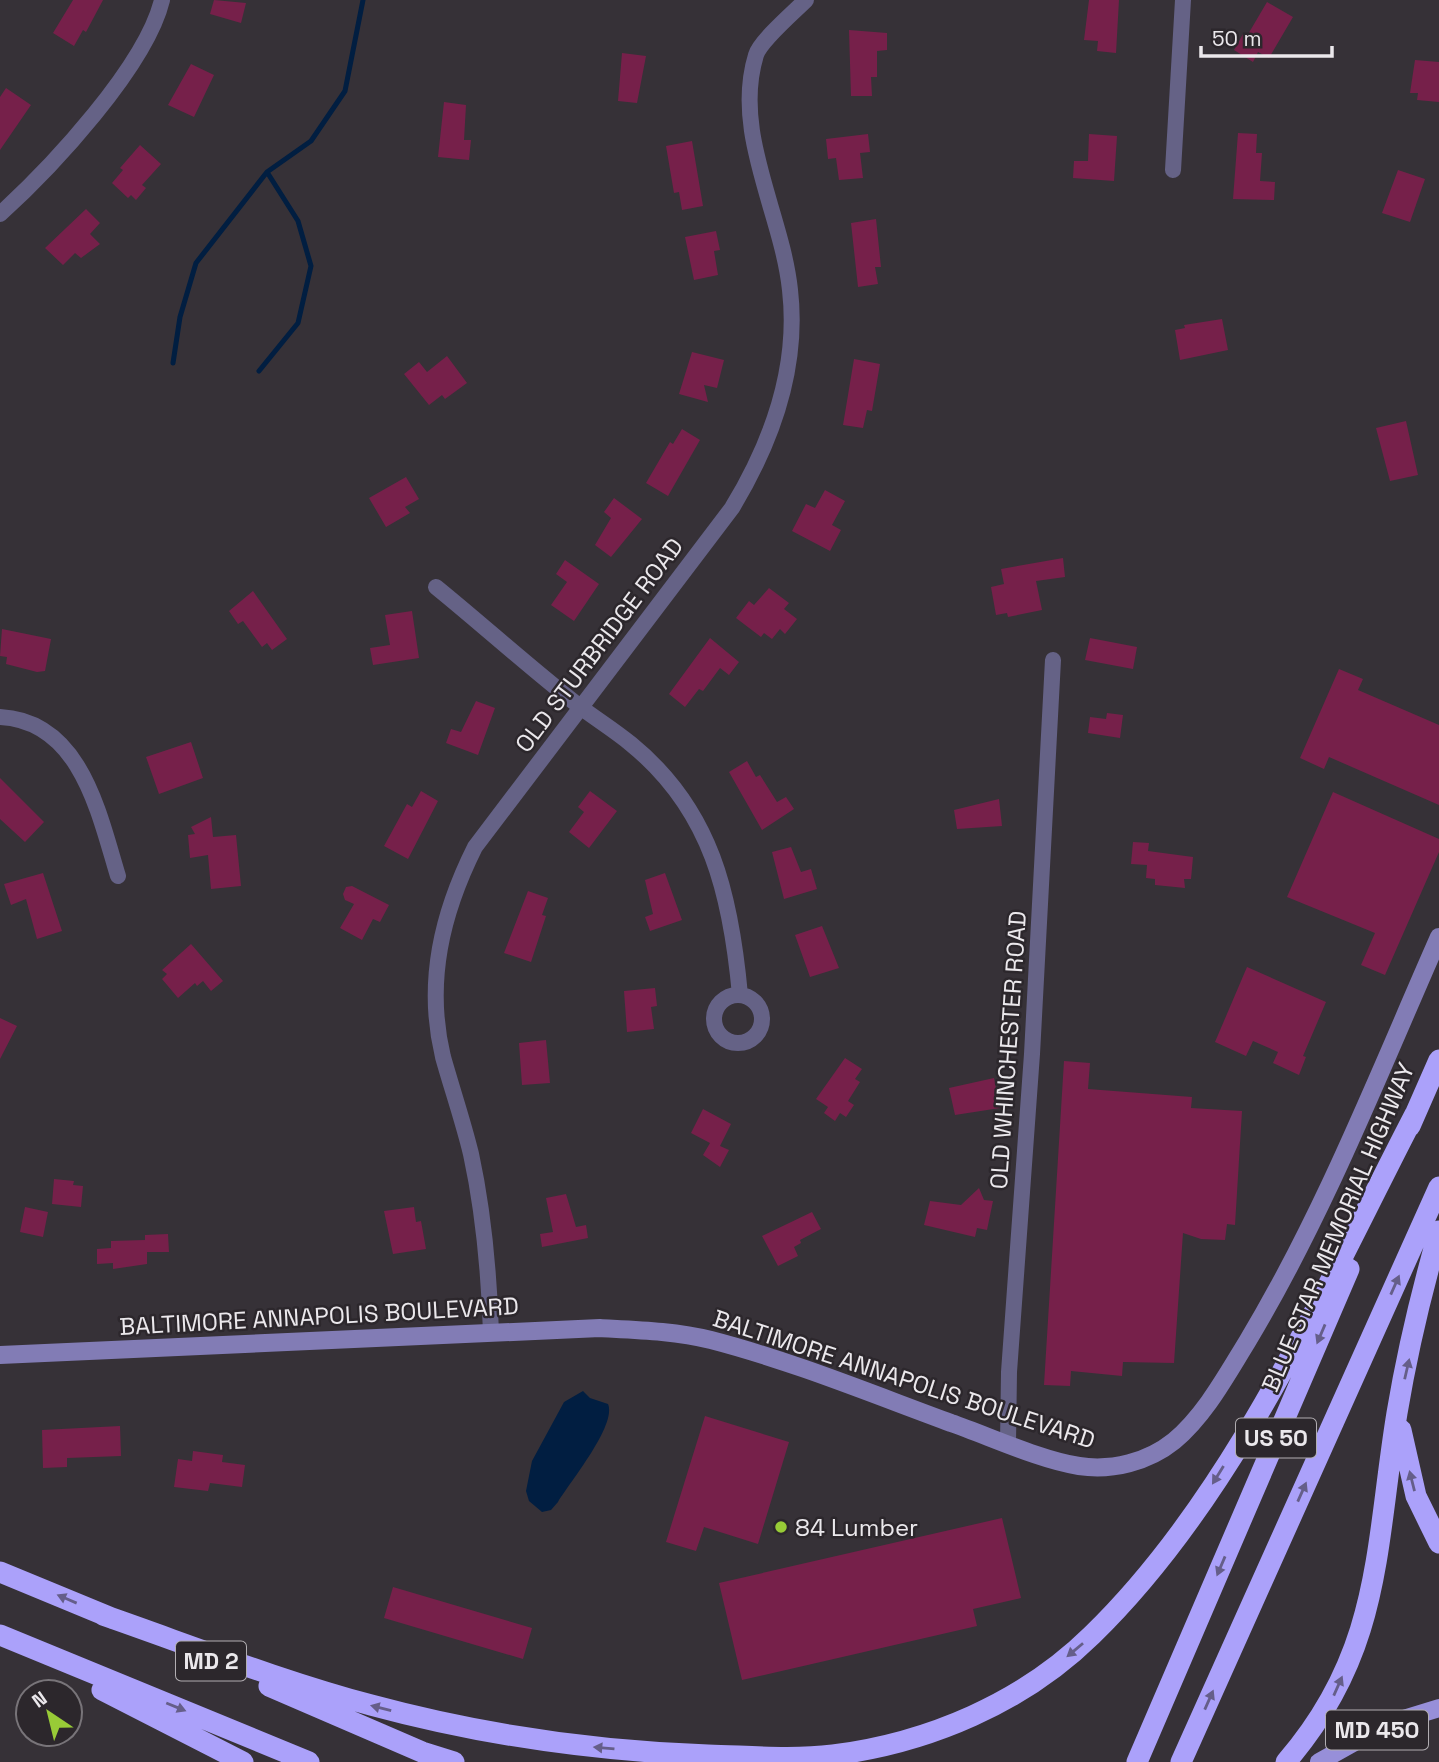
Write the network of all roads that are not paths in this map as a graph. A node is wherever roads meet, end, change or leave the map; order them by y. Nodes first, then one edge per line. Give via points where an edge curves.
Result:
1 (162, 0) edge
2 (806, 0) edge
3 (1183, 0) edge
4 (1173, 170) dead end
5 (0, 214) edge
6 (436, 587) dead end
7 (1053, 660) dead end
8 (580, 707) junction
9 (0, 717) edge
10 (118, 876) dead end
11 (1439, 937) edge
12 (740, 995) dead end
13 (1439, 1060) edge
14 (1415, 1114) junction
15 (1439, 1187) edge
16 (1439, 1231) edge
17 (491, 1333) junction
18 (0, 1355) edge
19 (1397, 1411) junction
20 (1008, 1443) junction
21 (1439, 1543) edge
22 (0, 1572) edge
23 (103, 1615) junction
24 (0, 1636) edge
25 (1439, 1708) edge
26 (243, 1762) edge
27 (309, 1762) edge
28 (454, 1762) edge
29 (1137, 1762) edge
30 (1181, 1762) edge
31 (1286, 1762) edge
32 (1319, 1762) edge

1 - 5 street via 146,44 68,145
2 - 8 street, OLD STURBRIDGE ROAD via 756,52 751,90 755,147 783,244 790,292 791,343 772,431 732,508
3 - 4 street
6 - 8 street
7 - 20 street, OLD WHINCHESTER ROAD
8 - 12 street via 632,744 662,775 703,835 727,897
8 - 17 street, OLD STURBRIDGE ROAD via 475,846 455,888 436,968 438,1030 470,1151 488,1246
9 - 10 street via 41,729 64,748 91,789
11 - 20 street, BALTIMORE ANNAPOLIS BOULEVARD via 1297,1256 1232,1367 1192,1422 1151,1456 1113,1466 1078,1466
13 - 14 highway, BLUE STAR MEMORIAL HIGHWAY / US 50
14 -> 23 highway via 1270,1392 1198,1507 1132,1594 1090,1638 1035,1683 981,1712 907,1742 830,1755 751,1756 663,1753 518,1738 370,1705
14 -> 29 highway, BLUE STAR MEMORIAL HIGHWAY / US 50
30 -> 15 highway, US 50
19 -> 16 highway
17 - 18 street, BALTIMORE ANNAPOLIS BOULEVARD
17 - 20 street, BALTIMORE ANNAPOLIS BOULEVARD via 600,1328 711,1340
21 -> 19 highway via 1416,1496
31 -> 19 highway via 1332,1700 1360,1637 1376,1571
23 -> 22 highway, MD 2
23 - 28 highway, MD 2
24 - 26 highway
24 -> 27 highway
25 - 32 main road, MD 450 via 1387,1724

